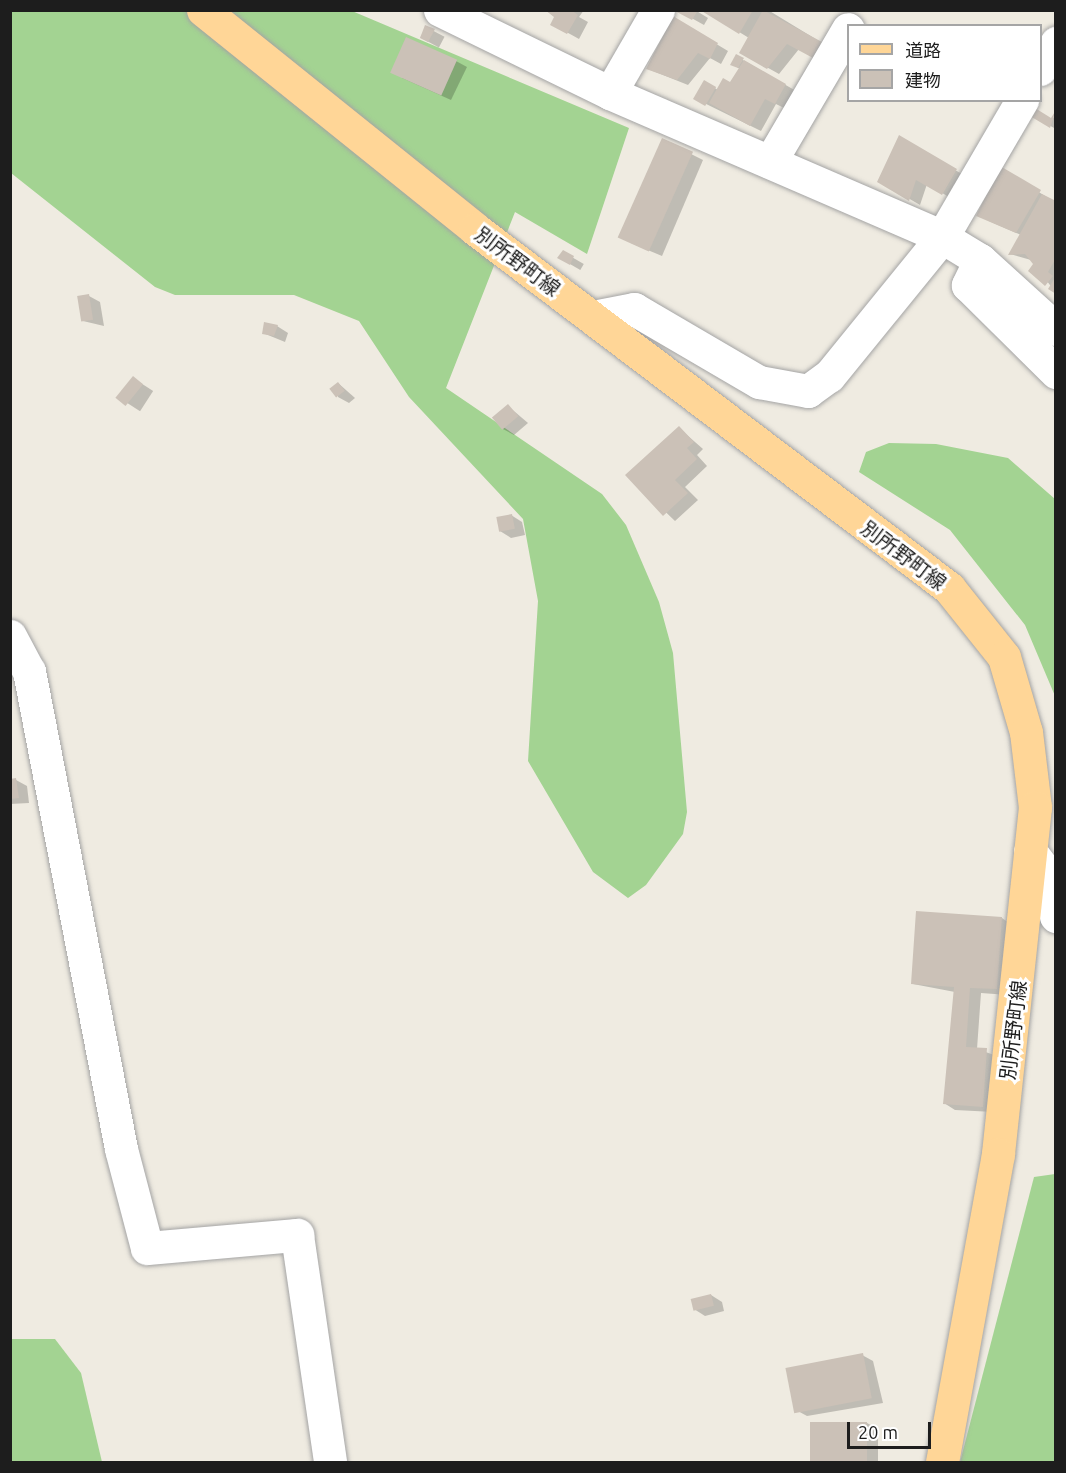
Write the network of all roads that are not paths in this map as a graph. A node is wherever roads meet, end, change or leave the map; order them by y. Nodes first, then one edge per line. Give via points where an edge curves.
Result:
1 (203, 10) edge
2 (440, 10) edge
3 (657, 10) edge
4 (859, 10) edge
5 (851, 24) edge
6 (847, 30) edge
7 (1056, 44) edge
8 (1042, 67) edge
9 (610, 93) junction
10 (1021, 102) edge
11 (770, 162) junction
12 (942, 237) junction
13 (980, 260) junction
14 (592, 317) junction
15 (1056, 328) edge
16 (1056, 372) edge
17 (10, 636) edge
18 (1030, 851) junction
19 (1056, 916) edge
20 (330, 1462) edge
21 (942, 1462) edge

1 - 14 main road, 別所野町線
2 - 9 street
3 - 9 street
4 - 5 street
6 - 11 street
7 - 8 street
9 - 11 street
10 - 12 street
11 - 12 street
12 - 13 street
12 - 14 street via 829,376 808,391 759,382 634,309
13 - 15 street
13 - 16 street via 968,285
14 - 18 main road, 別所野町線 via 949,588 1004,657 1026,732 1035,807
17 - 20 street via 29,671 121,1149 147,1248 297,1235
18 - 19 street via 1048,875
18 - 21 main road, 別所野町線 via 998,1154

